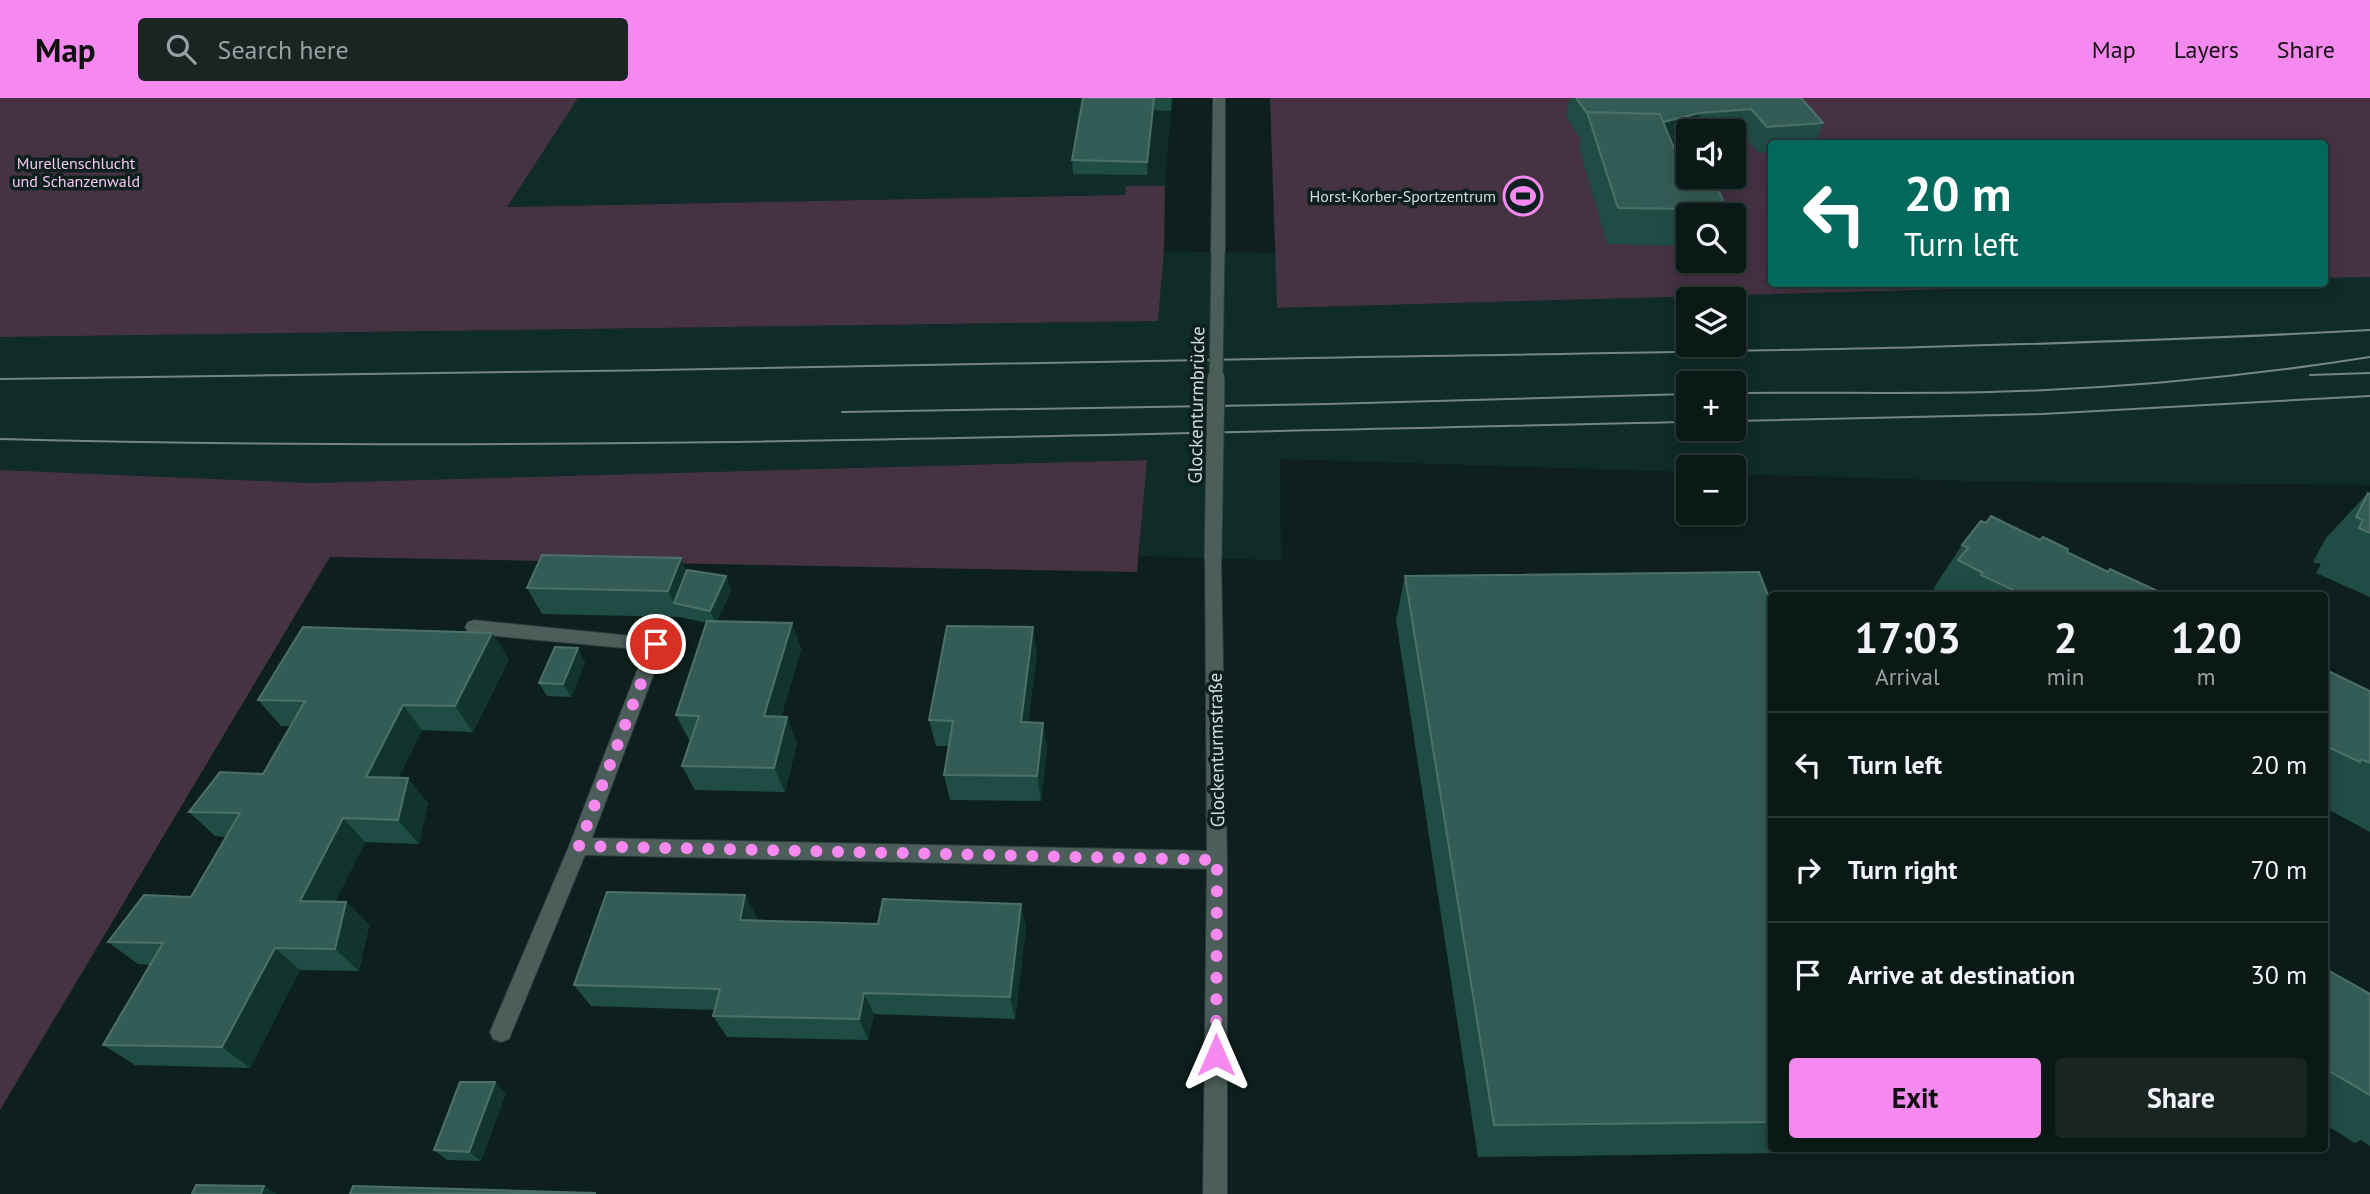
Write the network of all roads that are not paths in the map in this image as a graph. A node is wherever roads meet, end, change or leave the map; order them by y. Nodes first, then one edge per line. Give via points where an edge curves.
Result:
1 (1219, 98) edge
2 (1213, 558) joint
3 (474, 627) dead end
4 (579, 846) junction
5 (1217, 860) junction
6 (501, 1032) dead end
7 (1215, 1194) edge

1 - 2 street, Glockenturmbrücke, bridge
2 - 5 street, Glockenturmstraße
3 - 4 street via 656,644
4 - 5 street
4 - 6 street
5 - 7 street, Glockenturmstraße

